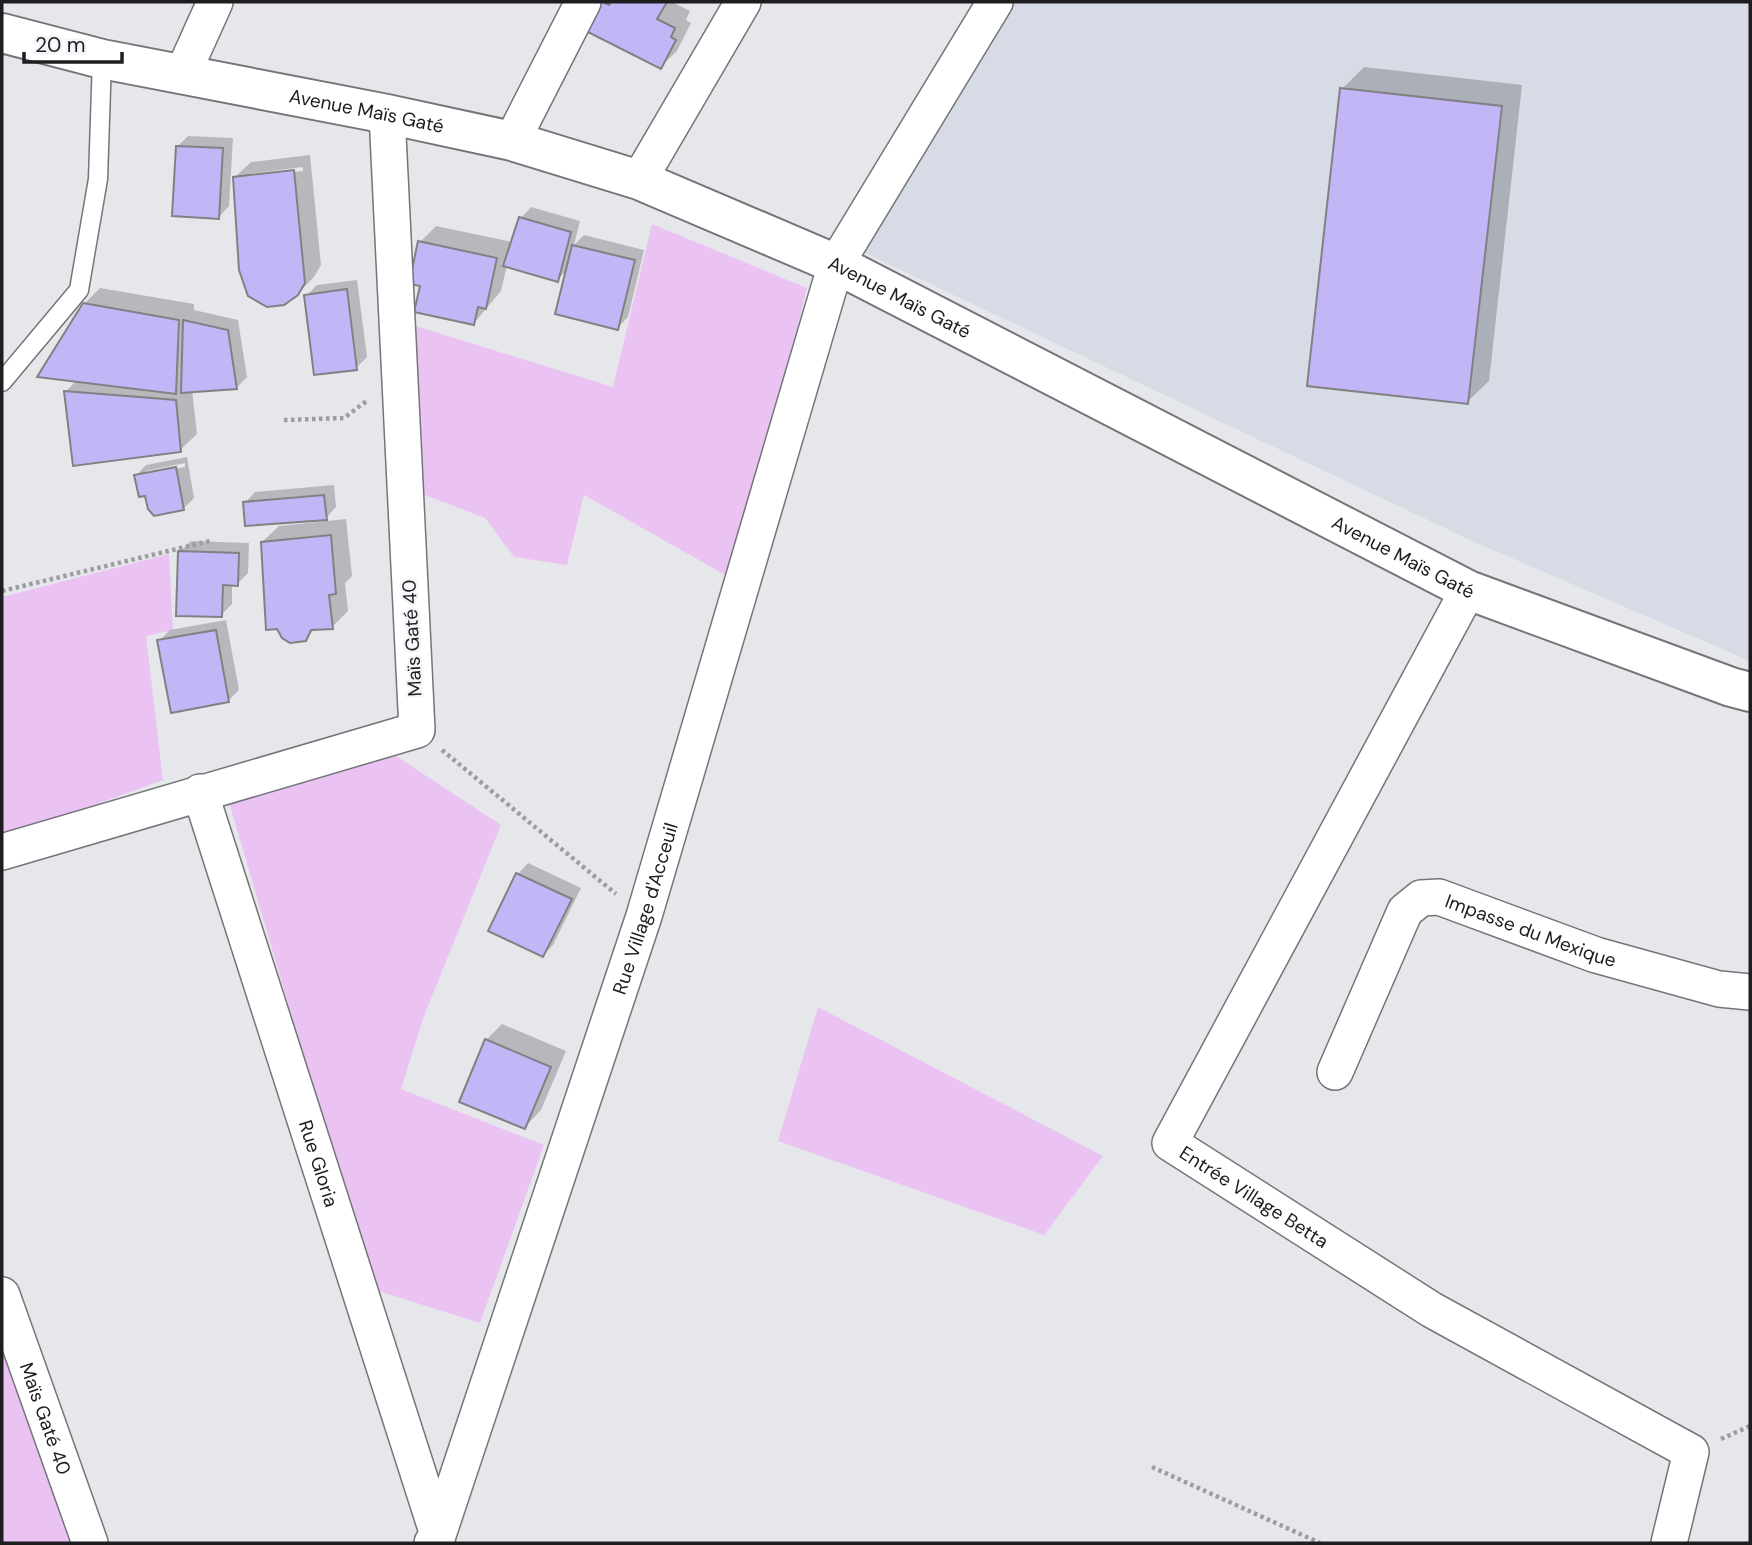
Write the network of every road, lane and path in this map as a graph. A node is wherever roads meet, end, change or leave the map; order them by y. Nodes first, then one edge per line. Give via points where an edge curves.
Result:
1 (215, 2) edge
2 (583, 2) edge
3 (743, 2) edge
4 (995, 2) edge
5 (2, 33) edge
6 (102, 59) junction
7 (183, 74) junction
8 (387, 114) junction
9 (512, 141) junction
10 (639, 180) junction
11 (836, 264) junction
12 (400, 376) junction
13 (2, 382) edge
14 (284, 420) dead end
15 (210, 541) dead end
16 (1468, 590) junction
17 (2, 591) edge
18 (1750, 692) edge
19 (417, 730) junction
20 (200, 792) junction
21 (2, 852) edge
22 (643, 916) junction
23 (1750, 992) edge
24 (1335, 1072) dead end
25 (2, 1295) edge
26 (1152, 1467) dead end
27 (435, 1539) edge
28 (90, 1543) edge
29 (1320, 1543) edge
30 (1669, 1543) edge

1 - 7 street
2 - 9 street
3 - 10 street
4 - 11 street, Rue Village d'Acceuil
5 - 6 street, Avenue Maïs Gaté
6 - 7 street, Avenue Maïs Gaté
6 - 13 lane via 98,179 79,290
7 - 8 street, Avenue Maïs Gaté
8 - 9 street, Avenue Maïs Gaté
8 - 12 street, Maïs Gaté 40
9 - 10 street, Avenue Maïs Gaté
10 - 11 street, Avenue Maïs Gaté
11 - 16 street, Avenue Maïs Gaté
11 - 22 street, Rue Village d'Acceuil
12 - 14 path via 344,418
12 - 19 street, Maïs Gaté 40
15 - 17 path
16 - 18 street, Avenue Maïs Gaté
16 - 30 street, Entrée Village Betta via 1170,1143 1432,1310 1692,1452
19 - 20 street
19 - 22 path
20 - 21 street
20 - 27 street, Rue Gloria
22 - 27 street, Rue Village d'Acceuil
23 - 24 street, Impasse du Mexique via 1720,989 1608,958 1439,897 1421,898 1405,911
25 - 28 street, Maïs Gaté 40
26 - 29 path

